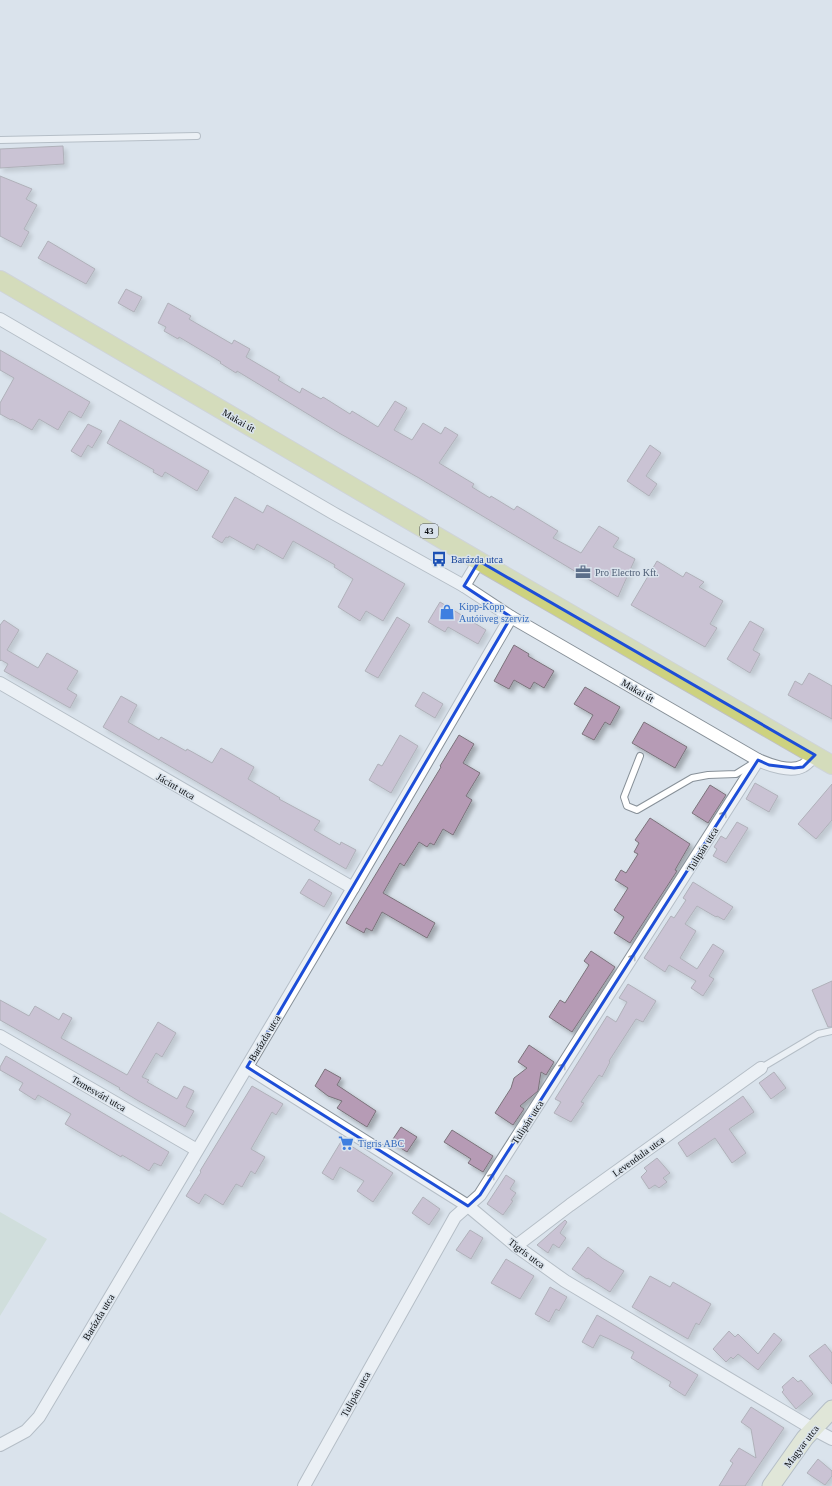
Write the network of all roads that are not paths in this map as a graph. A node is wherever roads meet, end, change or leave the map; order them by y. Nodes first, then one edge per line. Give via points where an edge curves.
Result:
1 (197, 136) dead end
2 (0, 140) edge
3 (0, 280) edge
4 (0, 319) edge
5 (479, 561) junction
6 (464, 586) junction
7 (511, 617) junction
8 (0, 683) edge
9 (815, 755) junction
10 (640, 756) dead end
11 (758, 760) junction
12 (832, 765) edge
13 (353, 888) junction
14 (832, 1031) edge
15 (0, 1036) edge
16 (247, 1067) junction
17 (761, 1068) joint
18 (197, 1150) junction
19 (468, 1206) junction
20 (516, 1246) junction
21 (832, 1409) edge
22 (813, 1429) junction
23 (832, 1439) edge
24 (0, 1445) edge
25 (304, 1486) edge
26 (771, 1486) edge

1 - 2 lane
3 - 5 main road, Makai út / 43
4 - 6 street, Makai út via 326,509
5 - 6 street
5 - 9 main road, Makai út / 43
6 - 7 street, Makai út
7 - 11 street, Makai út
7 - 13 street, Barázda utca
8 - 13 street, Jácint utca
9 - 11 street, Makai út via 803,766 794,768 769,765
9 - 12 main road, Makai út / 43
10 - 11 lane via 624,797 626,806 637,810 692,778 736,774
19 -> 11 street, Tulipán utca via 480,1195
13 - 16 street, Barázda utca
14 - 17 lane via 818,1034
15 - 18 street, Temesvári utca
16 - 18 street, Barázda utca
16 - 19 street, Tigris utca
17 - 20 street, Levendula utca
18 - 24 street, Barázda utca via 39,1417 26,1431
19 - 20 street, Tigris utca
19 - 25 street, Tulipán utca via 455,1217
20 - 22 street, Tigris utca via 565,1281
21 - 22 street, Magyar utca
22 - 23 street, Tigris utca
22 - 26 street, Magyar utca

